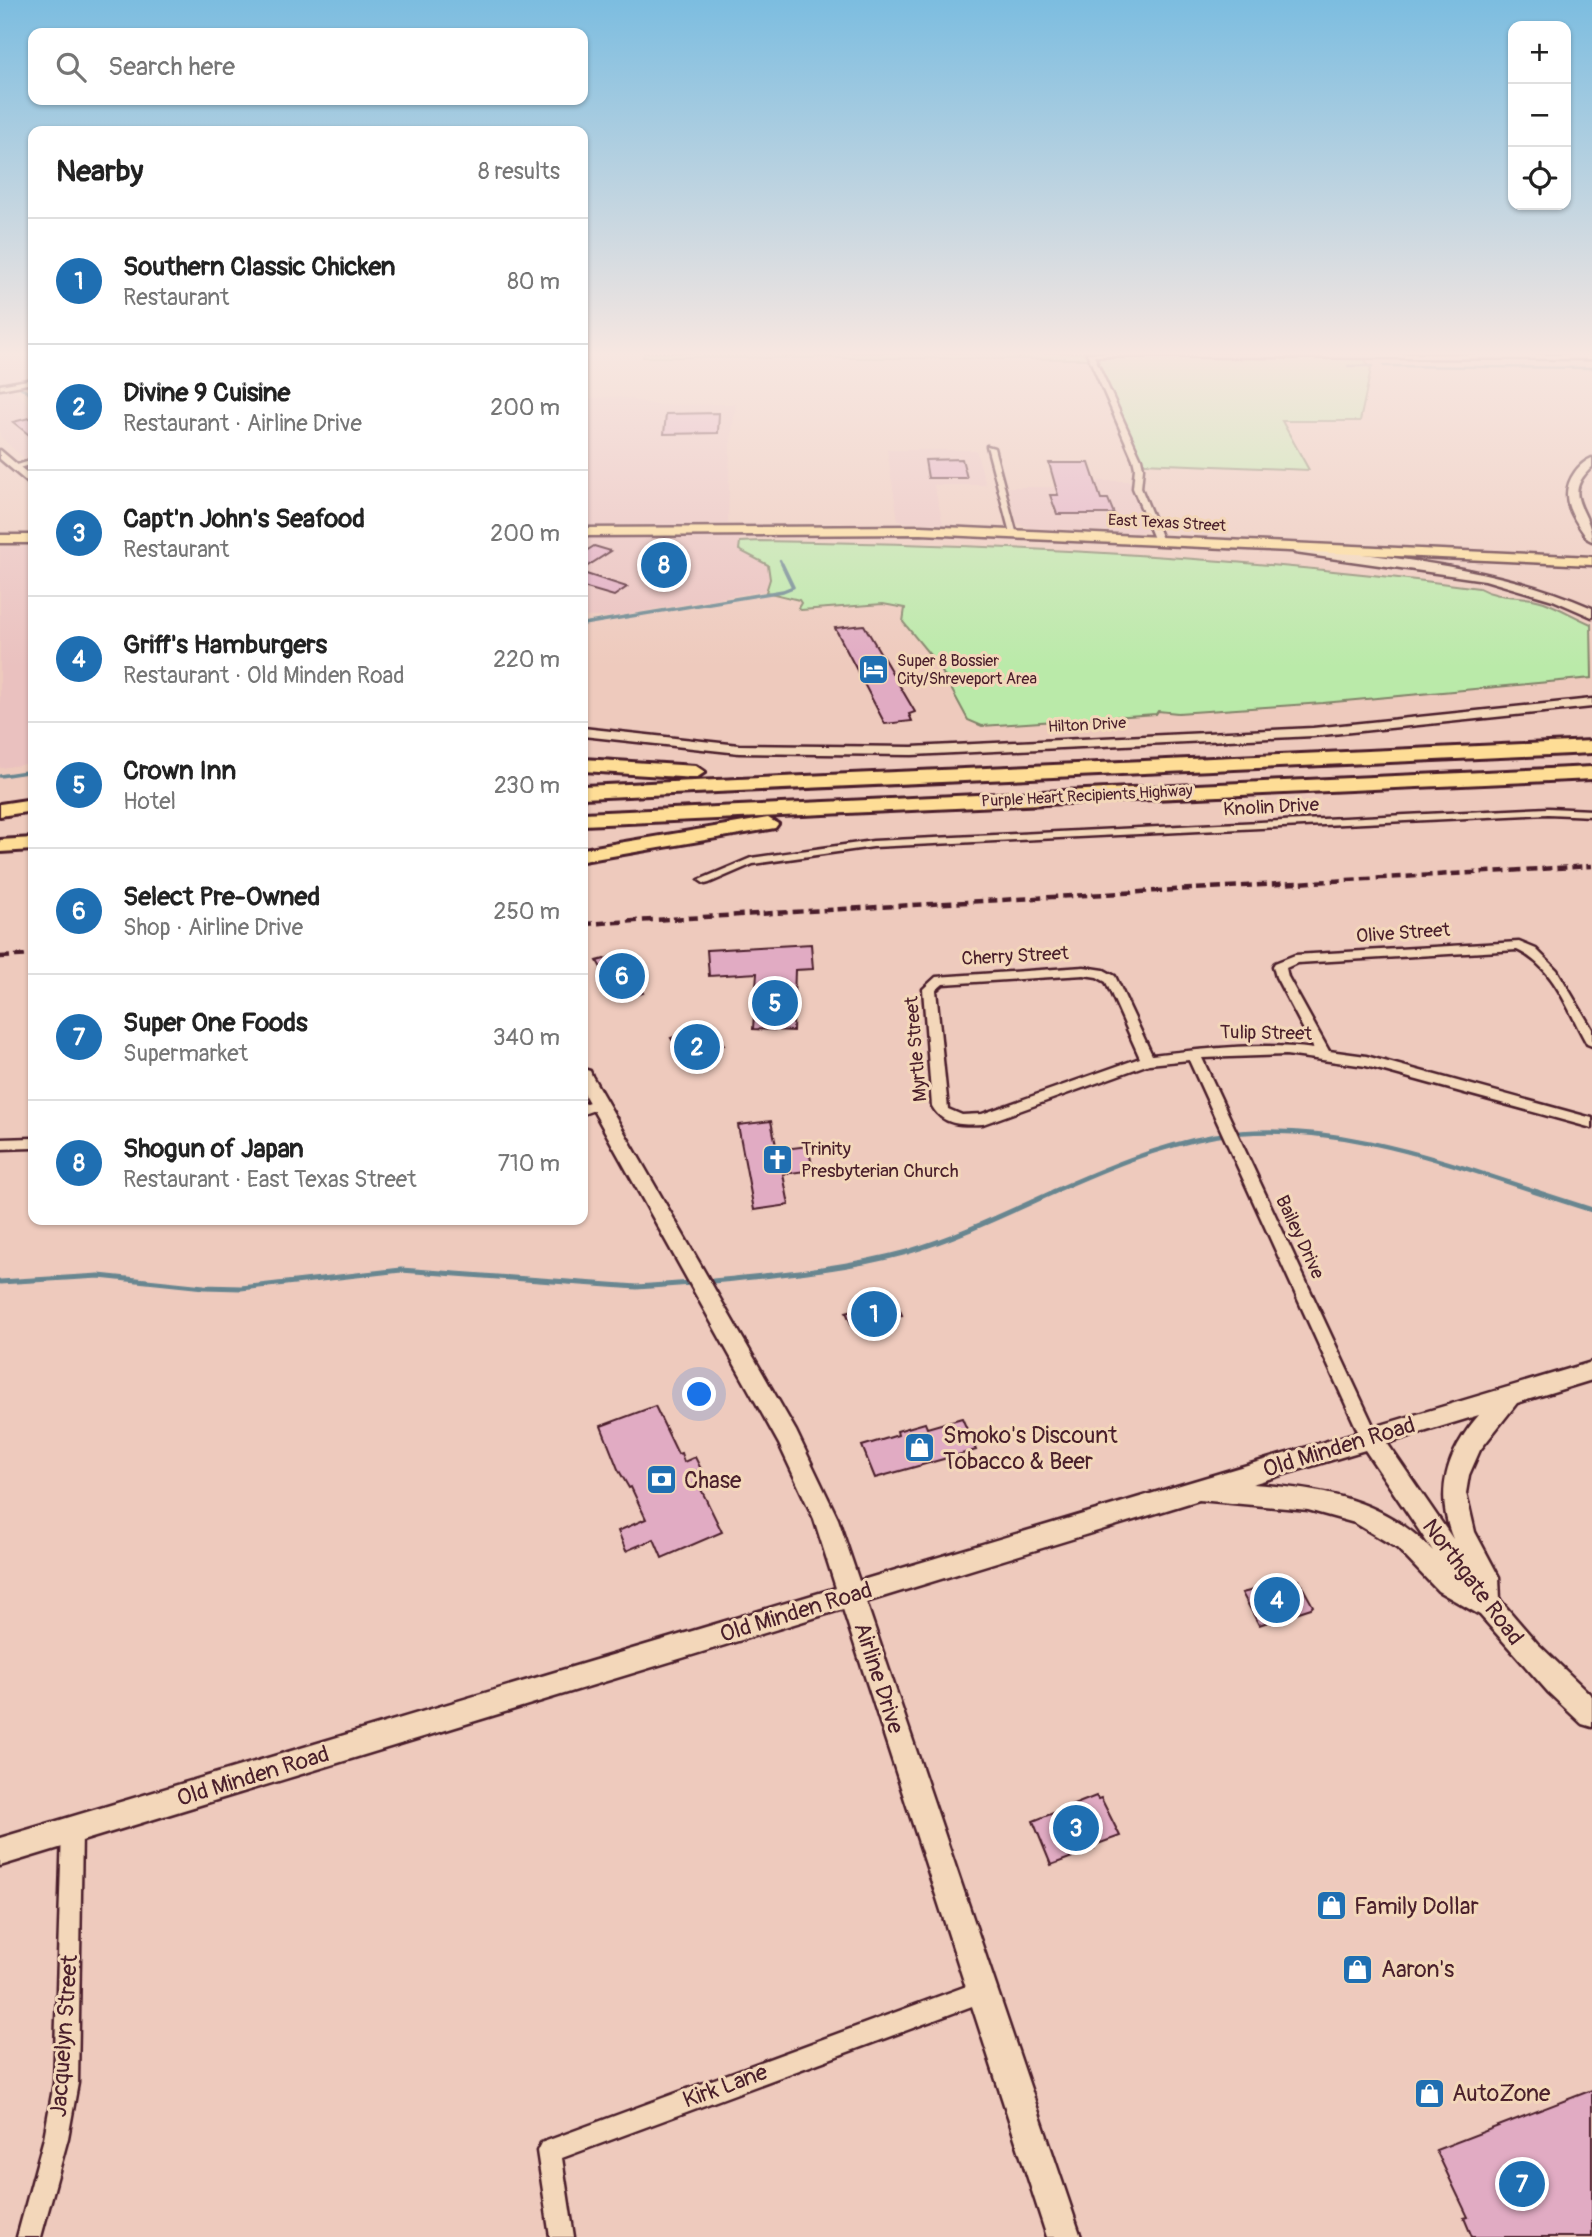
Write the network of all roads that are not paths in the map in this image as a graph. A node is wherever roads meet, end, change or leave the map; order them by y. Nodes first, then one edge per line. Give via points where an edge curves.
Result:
1 (5, 457) edge
2 (993, 457) edge
3 (1136, 457) edge
4 (1592, 461) edge
5 (28, 463) edge
6 (15, 467) junction
7 (28, 479) edge
8 (588, 531) edge
9 (1014, 533) junction
10 (28, 534) edge
11 (1592, 537) edge
12 (5, 539) edge
13 (28, 539) edge
14 (1159, 541) junction
15 (1245, 545) junction
16 (1299, 550) junction
17 (1592, 561) edge
18 (1592, 575) edge
19 (1592, 613) edge
20 (1592, 703) edge
21 (588, 733) edge
22 (1592, 747) edge
23 (588, 765) edge
24 (1592, 773) edge
25 (885, 778) junction
26 (588, 792) edge
27 (992, 800) junction
28 (28, 806) edge
29 (0, 810) edge
30 (1592, 813) edge
31 (28, 818) edge
32 (588, 819) edge
33 (0, 820) edge
34 (28, 844) edge
35 (0, 846) edge
36 (0, 853) edge
37 (28, 854) edge
38 (588, 854) edge
39 (705, 880) dead end
40 (933, 983) joint
41 (1592, 1041) edge
42 (1324, 1053) junction
43 (1193, 1054) junction
44 (1148, 1060) junction
45 (588, 1095) edge
46 (943, 1113) joint
47 (1592, 1122) edge
48 (28, 1143) edge
49 (0, 1144) edge
50 (1592, 1370) edge
51 (1510, 1395) junction
52 (1370, 1438) junction
53 (1194, 1491) junction
54 (852, 1595) junction
55 (1488, 1607) junction
56 (1592, 1714) edge
57 (72, 1831) junction
58 (0, 1852) edge
59 (983, 1991) junction
60 (29, 2237) edge
61 (562, 2237) edge
62 (1064, 2237) edge

1 - 6 main road
2 - 9 street
3 - 14 street via 1137,488
4 - 11 main road via 1575,477 1570,492 1576,514
5 - 6 street
6 - 7 main road
8 - 9 main road, East Texas Street
9 - 14 main road, East Texas Street
10 - 12 main road
12 - 13 main road
14 - 15 main road, East Texas Street
15 - 16 main road, East Texas Street
15 - 17 main road, East Texas Street
16 - 18 main road, East Texas Street
16 - 19 main road via 1486,576
20 - 21 main road, Hilton Drive via 1293,734 912,751 739,749
22 - 25 highway, Purple Heart Recipients Highway
23 - 25 highway
24 - 27 highway, Purple Heart Recipients Highway
25 - 26 highway, Purple Heart Recipients Highway
27 - 32 highway, Purple Heart Recipients Highway
27 - 38 highway via 826,815
28 - 29 highway
30 - 39 street, Knolin Drive via 873,844 751,861
31 - 33 highway
34 - 35 highway
36 - 37 highway
40 - 44 street, Cherry Street via 1100,972 1114,983
40 - 46 street, Myrtle Street via 928,995
41 - 42 street, Olive Street via 1546,961 1530,949 1510,945 1295,959 1279,966
42 - 43 street, Tulip Street via 1256,1049
42 - 47 street, Tulip Street
43 - 44 street, Tulip Street
43 - 52 street, Bailey Drive
44 - 46 street, Tulip Street via 983,1119 961,1120
45 - 54 main road, Airline Drive via 692,1268 805,1471
48 - 49 street
50 - 51 main road, Old Minden Road
51 - 52 main road, Old Minden Road
51 - 55 main road via 1471,1441 1456,1475 1459,1520 1486,1575
52 - 53 main road, Old Minden Road
52 - 55 main road, Northgate Road
53 - 54 main road, Old Minden Road
53 - 55 main road via 1308,1499 1362,1513 1406,1540 1447,1583
54 - 57 main road, Old Minden Road
54 - 59 main road, Airline Drive
55 - 56 main road, Northgate Road via 1528,1655
57 - 58 main road, Old Minden Road
57 - 60 street, Jacquelyn Street via 66,2082
59 - 61 street, Kirk Lane via 549,2151
59 - 62 main road, Airline Drive

